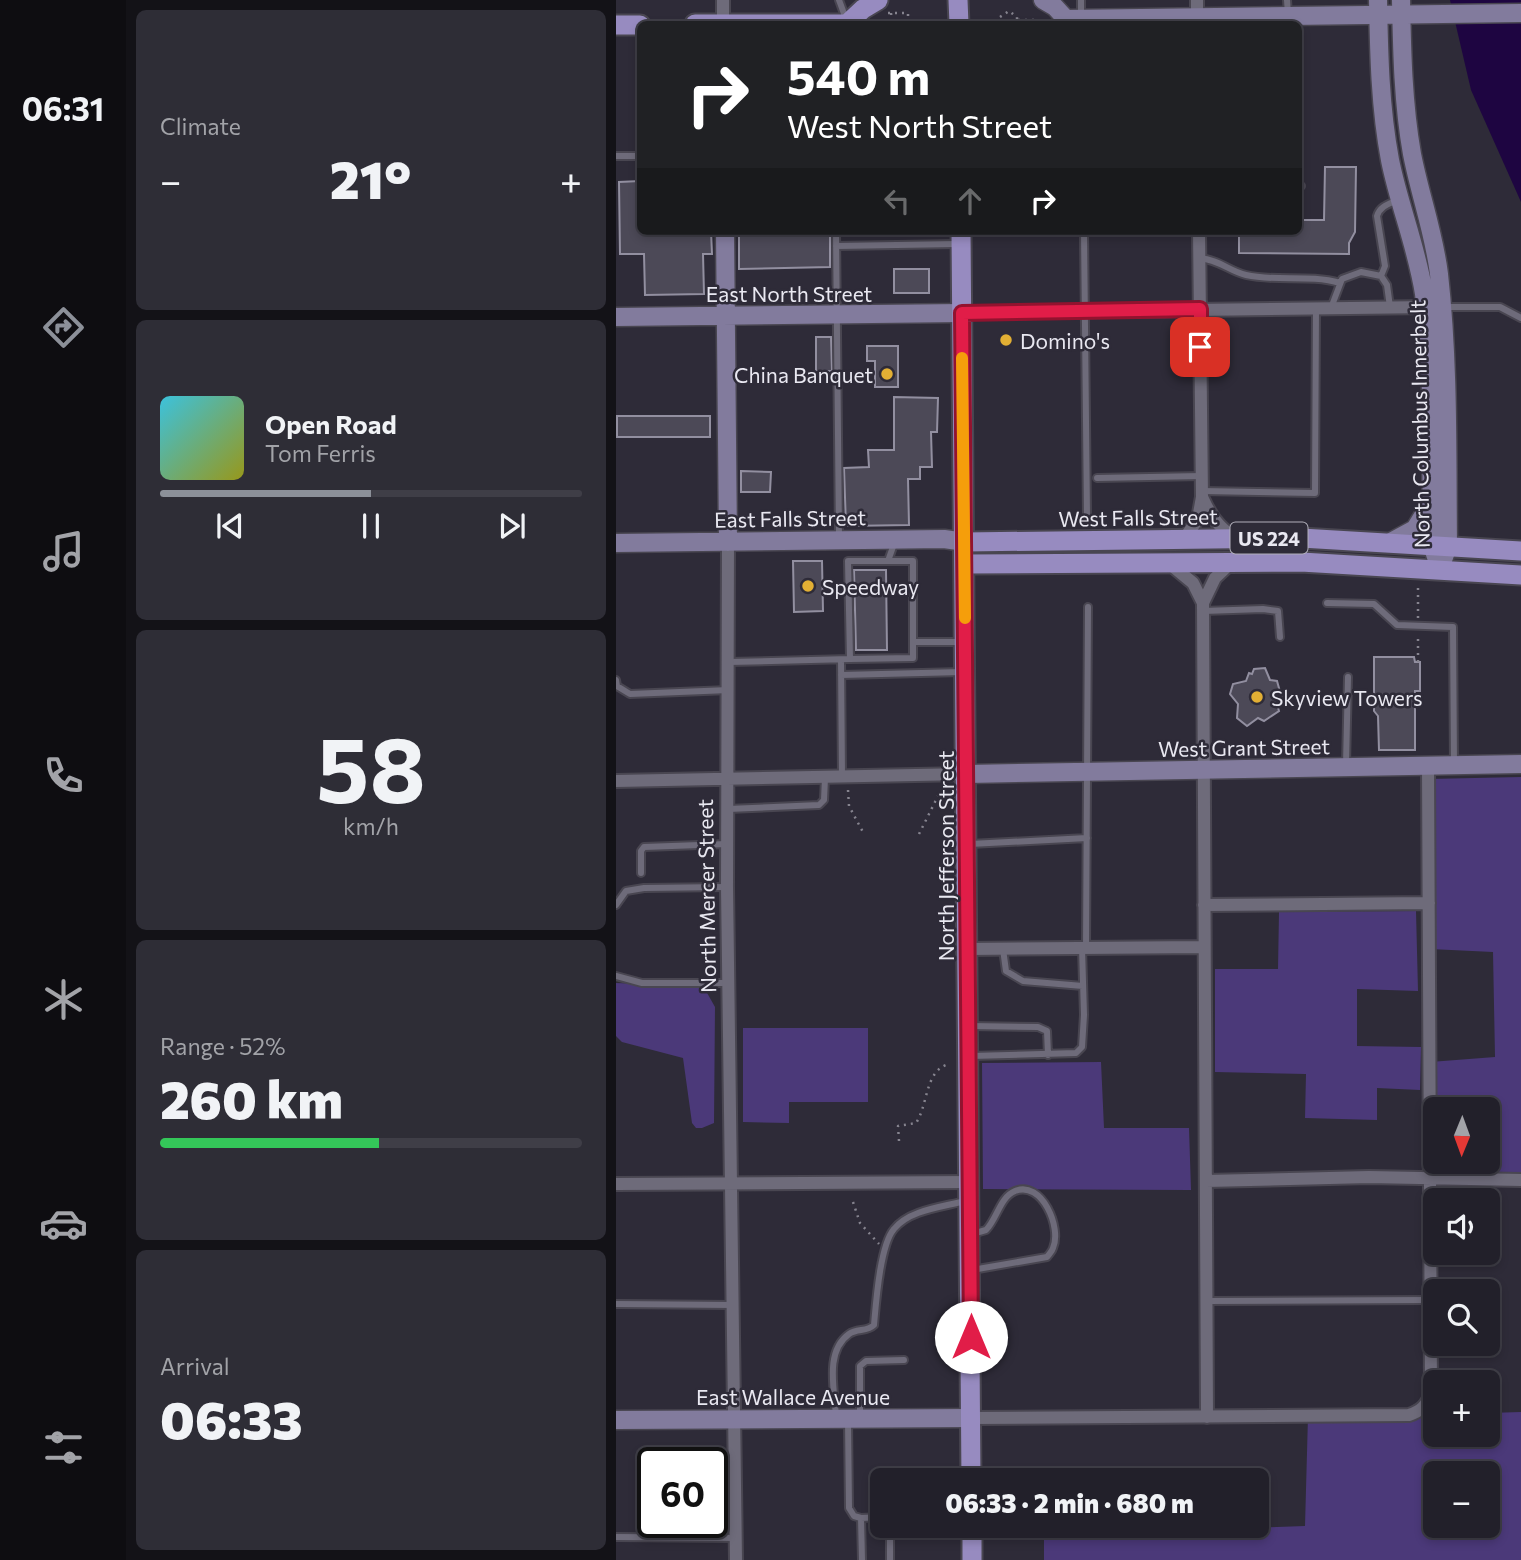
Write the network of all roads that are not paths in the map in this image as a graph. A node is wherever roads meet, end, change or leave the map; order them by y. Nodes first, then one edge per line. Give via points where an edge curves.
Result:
1 (723, 0) edge
2 (839, 0) edge
3 (958, 0) edge
4 (1043, 0) edge
5 (1081, 0) edge
6 (880, 6) edge
7 (1378, 7) edge
8 (1401, 7) edge
9 (1288, 8) edge
10 (1521, 13) edge
11 (1197, 14) edge
12 (723, 21) edge
13 (847, 21) edge
14 (853, 21) edge
15 (951, 21) edge
16 (1068, 21) edge
17 (1070, 21) edge
18 (1085, 21) edge
19 (616, 25) edge
20 (637, 25) edge
21 (616, 156) edge
22 (637, 156) edge
23 (1400, 199) junction
24 (725, 235) edge
25 (836, 235) edge
26 (1084, 235) edge
27 (1199, 235) edge
28 (961, 237) edge
29 (836, 246) junction
30 (1199, 258) junction
31 (1381, 276) junction
32 (1340, 283) junction
33 (1390, 307) junction
34 (1434, 307) junction
35 (1316, 308) junction
36 (1331, 308) junction
37 (1200, 309) junction
38 (1084, 311) junction
39 (962, 313) junction
40 (837, 315) junction
41 (726, 316) junction
42 (616, 317) edge
43 (1521, 318) edge
44 (1202, 476) junction
45 (1097, 478) dead end
46 (1202, 494) junction
47 (1431, 503) junction
48 (1087, 517) dead end
49 (1235, 538) junction
50 (1184, 539) junction
51 (895, 540) junction
52 (727, 542) junction
53 (965, 542) junction
54 (1391, 542) junction
55 (616, 543) edge
56 (1440, 545) junction
57 (854, 549) junction
58 (1521, 551) edge
59 (888, 561) junction
60 (1232, 562) junction
61 (1167, 563) junction
62 (965, 564) junction
63 (1440, 569) junction
64 (1521, 575) edge
65 (1327, 603) dead end
66 (1088, 607) dead end
67 (1203, 607) junction
68 (1280, 637) dead end
69 (913, 642) junction
70 (966, 642) junction
71 (841, 660) junction
72 (850, 660) junction
73 (729, 662) junction
74 (966, 672) junction
75 (841, 675) junction
76 (1348, 677) dead end
77 (616, 680) edge
78 (729, 690) junction
79 (1521, 764) edge
80 (1454, 765) junction
81 (1428, 766) junction
82 (1346, 767) junction
83 (1204, 770) junction
84 (1087, 772) junction
85 (967, 774) junction
86 (842, 777) junction
87 (825, 778) junction
88 (728, 779) junction
89 (616, 781) edge
90 (728, 809) junction
91 (1087, 838) junction
92 (727, 844) junction
93 (968, 844) junction
94 (641, 873) dead end
95 (727, 887) junction
96 (1429, 903) junction
97 (616, 905) edge
98 (1204, 905) junction
99 (1204, 947) junction
100 (1003, 948) junction
101 (1084, 948) junction
102 (968, 949) junction
103 (616, 976) edge
104 (730, 983) junction
105 (1083, 986) junction
106 (969, 1026) junction
107 (1048, 1055) junction
108 (969, 1056) junction
109 (1430, 1178) junction
110 (1521, 1180) edge
111 (1206, 1181) junction
112 (731, 1183) junction
113 (616, 1184) edge
114 (970, 1191) junction
115 (970, 1234) junction
116 (970, 1271) junction
117 (1431, 1279) edge
118 (1423, 1300) edge
119 (1206, 1301) junction
120 (616, 1304) edge
121 (734, 1305) junction
122 (1431, 1356) edge
123 (904, 1360) dead end
124 (1207, 1417) junction
125 (971, 1418) junction
126 (735, 1419) junction
127 (848, 1419) junction
128 (616, 1420) edge
129 (971, 1468) edge
130 (861, 1518) junction
131 (870, 1518) edge
132 (616, 1537) edge
133 (736, 1538) junction
134 (890, 1538) edge
135 (972, 1538) edge
136 (736, 1560) edge
137 (862, 1560) edge
138 (890, 1560) edge
139 (972, 1560) edge

1 - 12 street
2 - 13 lane
3 - 15 main road
4 - 16 street
5 - 17 lane
6 - 14 main road
7 - 8 street
7 - 9 street
7 - 23 street, North Columbus Innerbelt via 1385,130
8 - 10 street via 1439,14
8 - 34 street, North Columbus Innerbelt via 1408,127 1432,231
9 - 11 street
11 - 18 street
19 - 20 main road
21 - 22 lane
23 - 31 lane via 1385,205 1377,216 1385,266
23 - 34 street, North Columbus Innerbelt
24 - 41 street, North Mercer Street
25 - 29 lane
26 - 38 lane
27 - 30 street
28 - 29 lane
28 - 39 main road, North Jefferson Street
29 - 40 lane
30 - 32 lane via 1218,261 1244,275
30 - 37 street
31 - 32 lane via 1361,272
31 - 33 lane
32 - 36 lane
33 - 34 street
33 - 36 street
34 - 43 lane via 1500,307
34 - 47 street, North Columbus Innerbelt via 1429,345
34 - 56 street, North Columbus Innerbelt via 1446,370
35 - 36 street
35 - 37 street
35 - 46 lane via 1315,493
37 - 38 street
37 - 44 street
38 - 39 street
38 - 48 lane
39 - 40 street, East North Street
39 - 53 main road, North Jefferson Street
40 - 41 street, East North Street
40 - 57 lane
41 - 42 street, East North Street
41 - 52 street, North Mercer Street
44 - 45 lane
44 - 46 street
46 - 49 street via 1218,526
46 - 50 street via 1198,519
47 - 54 street via 1415,529
47 - 56 street, North Columbus Innerbelt
49 - 50 main road, West Falls Street / US 224
49 - 54 main road, West Falls Street / US 224
50 - 53 main road, West Falls Street / US 224
51 - 53 street, East Falls Street
51 - 57 street, East Falls Street
51 - 59 lane
52 - 55 street, East Falls Street
52 - 57 street, East Falls Street
52 - 73 street, North Mercer Street
53 - 62 main road, North Jefferson Street
54 - 56 main road, West Falls Street / US 224
56 - 58 main road, West Falls Street / US 224
56 - 63 street, North Columbus Innerbelt
57 - 59 lane
57 - 72 lane via 848,561
59 - 69 lane via 913,561
60 - 61 main road, US 224
60 - 63 main road, US 224
60 - 67 street via 1215,578
61 - 62 main road, US 224
61 - 67 street via 1191,580
62 - 70 main road, North Jefferson Street
63 - 64 main road, US 224
65 - 80 lane via 1374,604 1397,625 1453,627
66 - 84 lane
67 - 68 lane via 1278,611
67 - 83 street
69 - 70 lane
69 - 72 lane via 913,658
70 - 74 main road, North Jefferson Street
71 - 72 lane
71 - 73 lane
71 - 75 lane
73 - 78 street, North Mercer Street
74 - 75 lane
74 - 85 main road, North Jefferson Street
75 - 86 lane
76 - 82 lane
77 - 78 lane via 617,687 630,694
78 - 88 street, North Mercer Street
79 - 80 street, West Grant Street
80 - 81 street, West Grant Street
81 - 82 street, West Grant Street
81 - 96 street
82 - 83 street, West Grant Street
83 - 84 street, West Grant Street
83 - 98 street
84 - 85 street, West Grant Street
84 - 91 lane
85 - 86 street
85 - 93 main road, North Jefferson Street
86 - 87 street
87 - 88 street
87 - 90 lane via 824,800 819,805
88 - 89 street
88 - 90 street, North Mercer Street
90 - 92 street, North Mercer Street
91 - 93 lane
91 - 101 lane
92 - 94 lane via 644,847
92 - 95 street, North Mercer Street
93 - 102 main road, North Jefferson Street
95 - 97 lane via 644,888 626,891
95 - 104 street, North Mercer Street
96 - 98 street
96 - 109 street
98 - 99 street
99 - 101 street
99 - 111 street
100 - 101 street
100 - 102 street
100 - 105 lane via 1006,971 1023,981
101 - 105 lane
102 - 106 main road, North Jefferson Street
103 - 104 lane via 642,983
104 - 112 street, North Mercer Street
105 - 107 lane via 1082,1047 1076,1053
106 - 107 lane via 1038,1027 1047,1031
106 - 108 main road, North Jefferson Street
107 - 108 lane
108 - 114 main road, North Jefferson Street
109 - 110 street
109 - 111 street
109 - 117 street
111 - 119 street
112 - 113 street
112 - 114 street
112 - 121 street, North Mercer Street
114 - 115 main road, North Jefferson Street
114 - 127 lane via 892,1230 874,1325 853,1331 839,1342 833,1358
115 - 116 main road, North Jefferson Street
115 - 116 lane via 986,1230 1007,1196 1020,1189 1041,1199 1053,1217 1055,1232 1054,1247 1047,1257
116 - 125 main road, North Jefferson Street
118 - 119 lane
119 - 124 street
120 - 121 lane
121 - 126 street, North Mercer Street
122 - 124 street via 1431,1394 1424,1408 1409,1415
123 - 127 lane via 866,1361 860,1366
124 - 125 street
125 - 127 street, East Wallace Avenue
125 - 129 main road, North Jefferson Street
126 - 127 street, East Wallace Avenue
126 - 128 street, East Wallace Avenue
126 - 133 street, North Mercer Street
127 - 130 lane via 849,1508
130 - 131 lane
130 - 137 lane
132 - 133 lane
133 - 136 street, North Mercer Street
134 - 138 lane
135 - 139 main road

